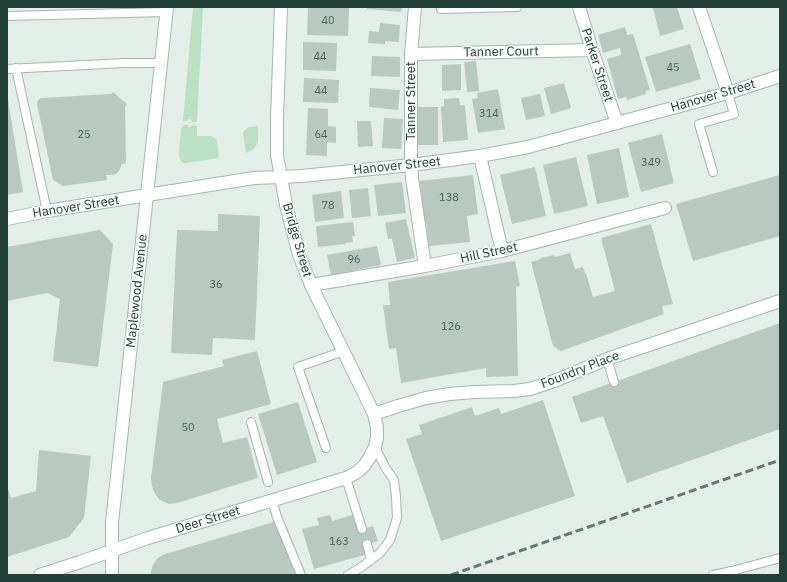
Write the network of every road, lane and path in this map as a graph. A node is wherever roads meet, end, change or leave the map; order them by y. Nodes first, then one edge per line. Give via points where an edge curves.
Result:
1 (281, 7) edge
2 (415, 7) edge
3 (517, 7) edge
4 (579, 7) edge
5 (699, 7) edge
6 (441, 9) dead end
7 (167, 10) edge
8 (7, 16) edge
9 (592, 50) junction
10 (410, 54) junction
11 (161, 63) junction
12 (16, 68) junction
13 (7, 69) edge
14 (780, 76) edge
15 (728, 93) junction
16 (617, 123) junction
17 (480, 156) junction
18 (411, 165) junction
19 (712, 172) dead end
20 (280, 177) junction
21 (146, 196) junction
22 (665, 208) dead end
23 (47, 212) junction
24 (7, 219) edge
25 (502, 251) junction
26 (425, 266) junction
27 (311, 285) junction
28 (780, 301) edge
29 (344, 351) junction
30 (607, 359) junction
31 (614, 382) dead end
32 (374, 414) junction
33 (251, 422) dead end
34 (326, 448) dead end
35 (372, 452) junction
36 (346, 478) junction
37 (268, 482) dead end
38 (272, 500) junction
39 (362, 529) dead end
40 (367, 544) dead end
41 (111, 551) junction
42 (780, 558) edge
43 (371, 559) junction
44 (40, 575) edge
45 (112, 575) edge
46 (301, 575) edge
47 (348, 575) edge
48 (713, 575) edge

1 - 20 street, Bridge Street via 276,118
2 - 10 street, Tanner Street
3 - 6 lane
4 - 9 street, Parker Street
5 - 15 street
7 - 8 lane
7 - 11 street, Maplewood Avenue
9 - 10 street, Tanner Court
9 - 16 street, Parker Street
10 - 18 street, Tanner Street
11 - 12 lane
11 - 21 street, Maplewood Avenue
12 - 13 lane
12 - 23 lane
14 - 15 street, Hanover Street
15 - 16 street, Hanover Street
15 - 19 lane via 734,114 699,124
16 - 17 street, Hanover Street via 528,147
17 - 18 street, Hanover Street
17 - 25 street
18 - 20 street, Hanover Street
18 - 26 street, Tanner Street
20 - 21 street, Hanover Street via 254,178
20 - 27 street, Bridge Street via 299,255
21 - 23 street, Hanover Street
21 - 41 street, Maplewood Avenue
22 - 25 street, Hill Street
23 - 24 street, Hanover Street
25 - 26 street, Hill Street
26 - 27 street, Hill Street
27 - 29 street, Bridge Street
28 - 30 street, Foundry Place
29 - 32 street, Bridge Street
29 - 34 lane via 298,367
30 - 31 lane
30 - 32 street, Foundry Place via 530,389 450,394 426,398
32 - 35 street, Bridge Street via 377,438
33 - 37 lane
35 - 36 street, Deer Street via 364,466
35 - 43 lane via 394,480 397,518 390,540 380,553
36 - 38 street, Deer Street
36 - 39 lane
38 - 41 street, Deer Street
38 - 46 lane via 276,517
40 - 43 lane
41 - 44 street, Deer Street
41 - 45 street, Maplewood Avenue
42 - 48 lane
43 - 47 lane

